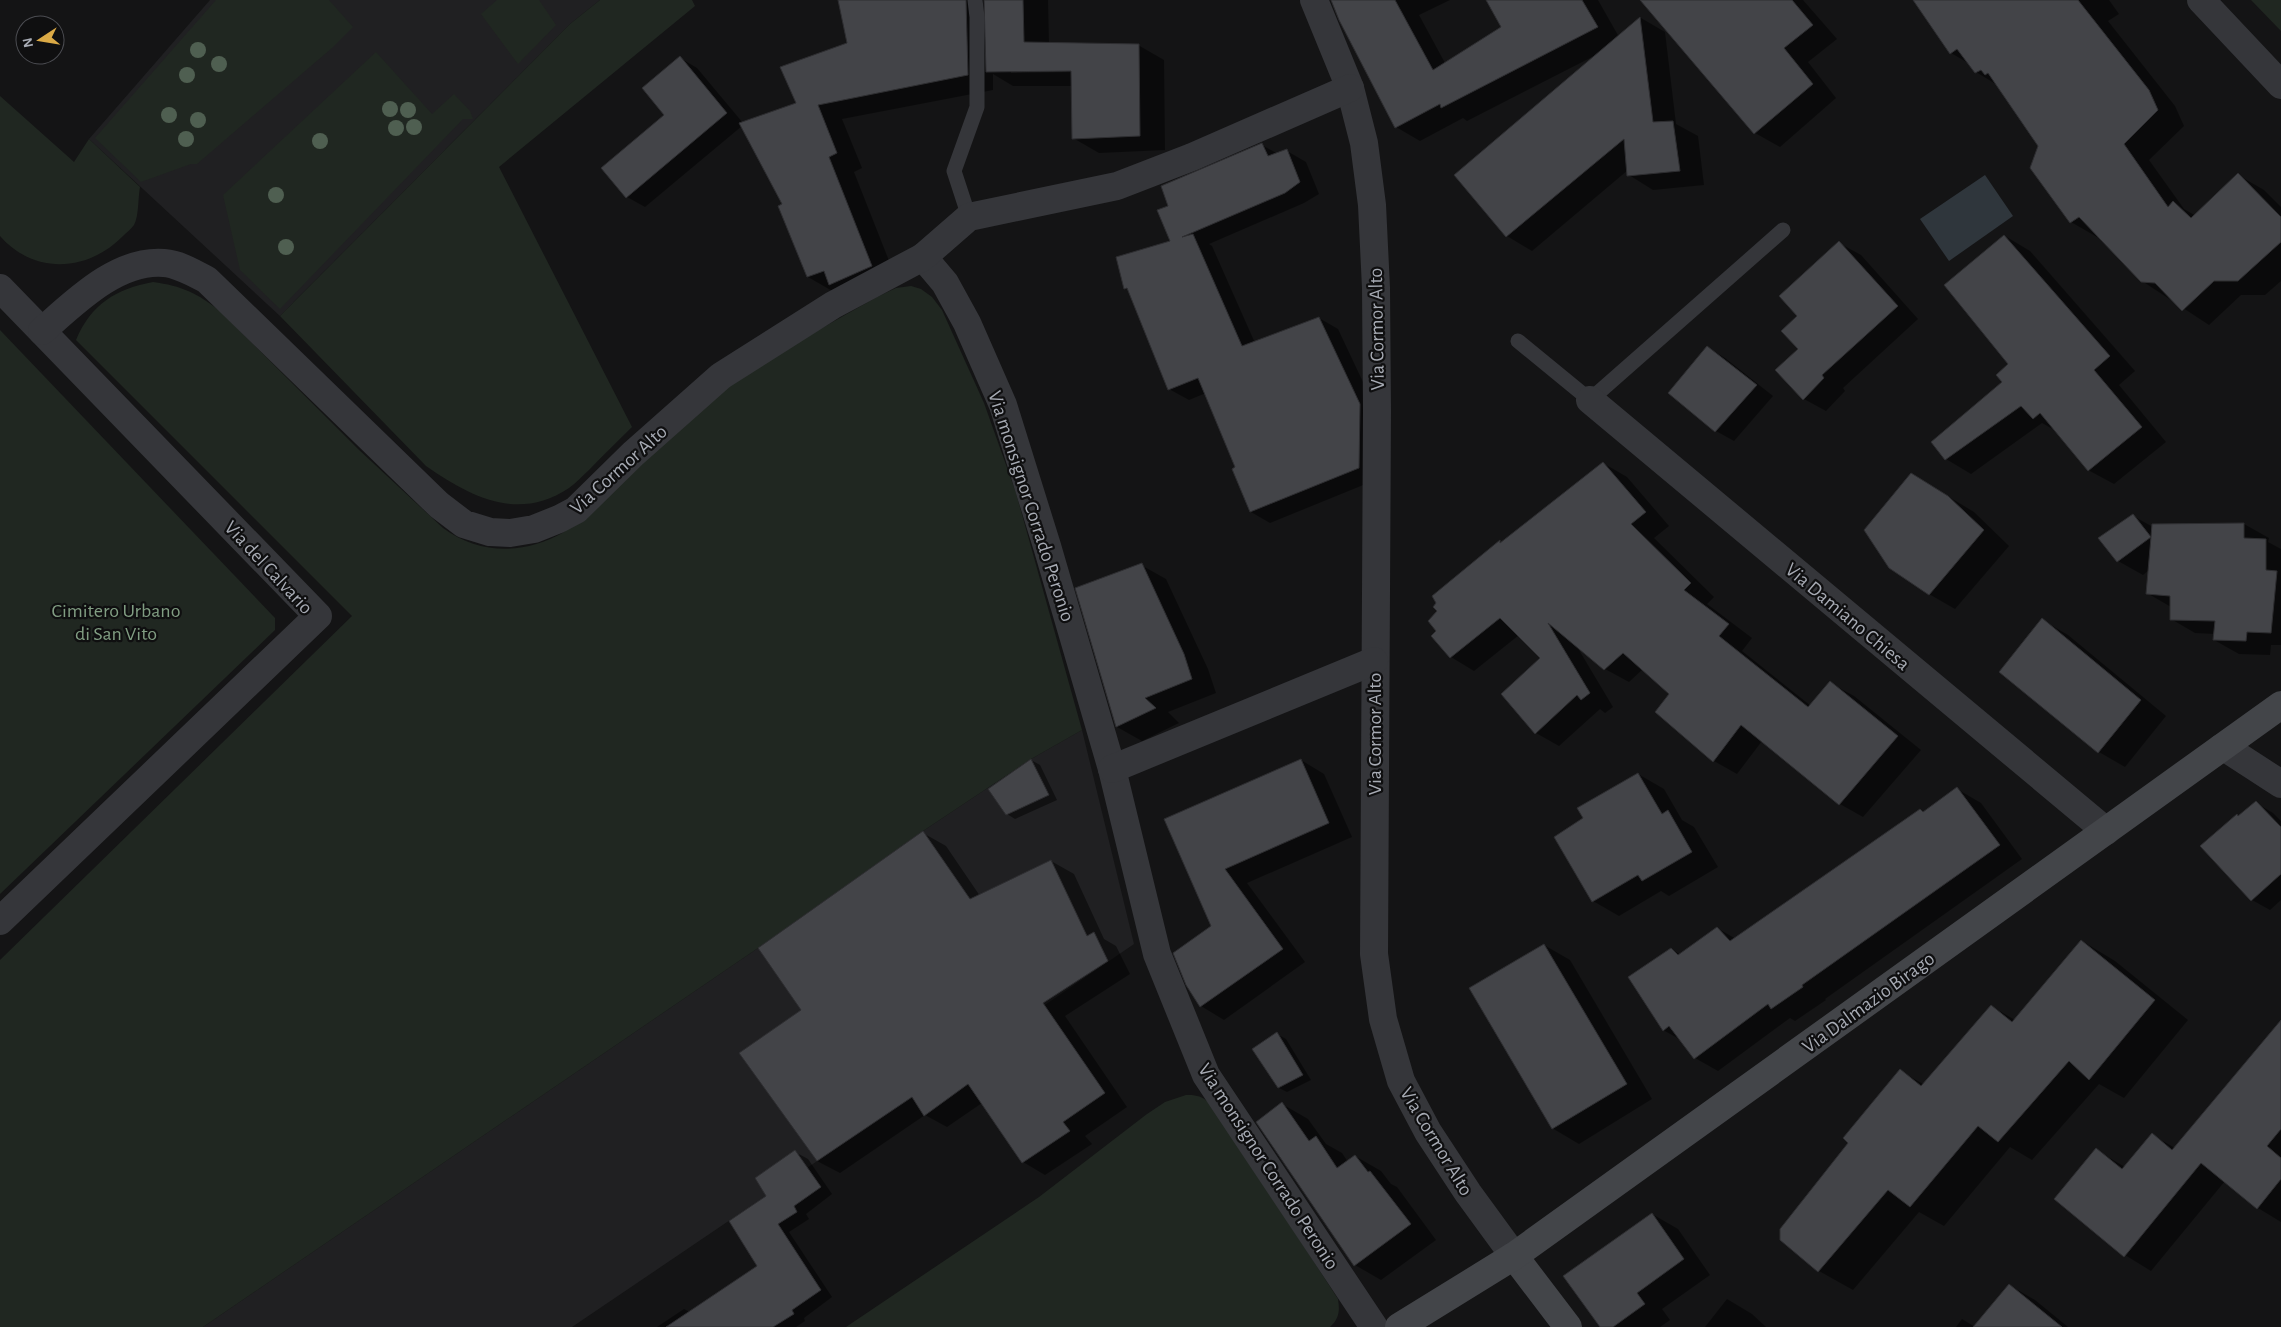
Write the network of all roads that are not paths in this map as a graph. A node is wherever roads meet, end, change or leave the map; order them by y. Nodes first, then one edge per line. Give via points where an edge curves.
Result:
1 (975, 0) edge
2 (1314, 0) edge
3 (2201, 0) edge
4 (2281, 85) edge
5 (1350, 88) junction
6 (969, 217) junction
7 (1784, 230) dead end
8 (923, 257) junction
9 (0, 288) edge
10 (42, 331) junction
11 (1518, 341) dead end
12 (1590, 400) junction
13 (1374, 661) junction
14 (2281, 705) edge
15 (2221, 748) junction
16 (1112, 769) junction
17 (2281, 784) edge
18 (2106, 831) junction
19 (0, 921) edge
20 (1514, 1256) junction
21 (1374, 1327) edge
22 (1399, 1327) edge
23 (1568, 1327) edge

1 - 6 lane via 977,107 954,171
2 - 5 street, Via Cormor Alto
3 - 4 street
5 - 6 street, Via Cormor Alto via 1117,186
5 - 13 street, Via Cormor Alto via 1364,143 1372,205 1376,288
6 - 8 street, Via Cormor Alto
7 - 12 lane
8 - 10 street, Via Cormor Alto via 833,305 721,376 576,510 534,529 510,533 490,532 464,524 439,505 207,280 186,268 164,262 143,264 116,275 90,290
8 - 16 street, Via monsignor Corrado Peronio via 944,283 967,323 1003,405
9 - 10 street, Via del Calvario
10 - 19 street, Via del Calvario via 318,616
11 - 12 lane
12 - 18 street, Via Damiano Chiesa
13 - 16 street
13 - 20 street, Via Cormor Alto via 1374,954 1384,1019 1401,1081 1428,1132
14 - 15 street, Via Dalmazio Birago
15 - 17 street
15 - 18 street, Via Dalmazio Birago
16 - 21 street, Via monsignor Corrado Peronio via 1157,954 1206,1075
18 - 20 street, Via Dalmazio Birago
20 - 22 street, Via Dalmazio Birago
20 - 23 street, Via Cormor Alto

